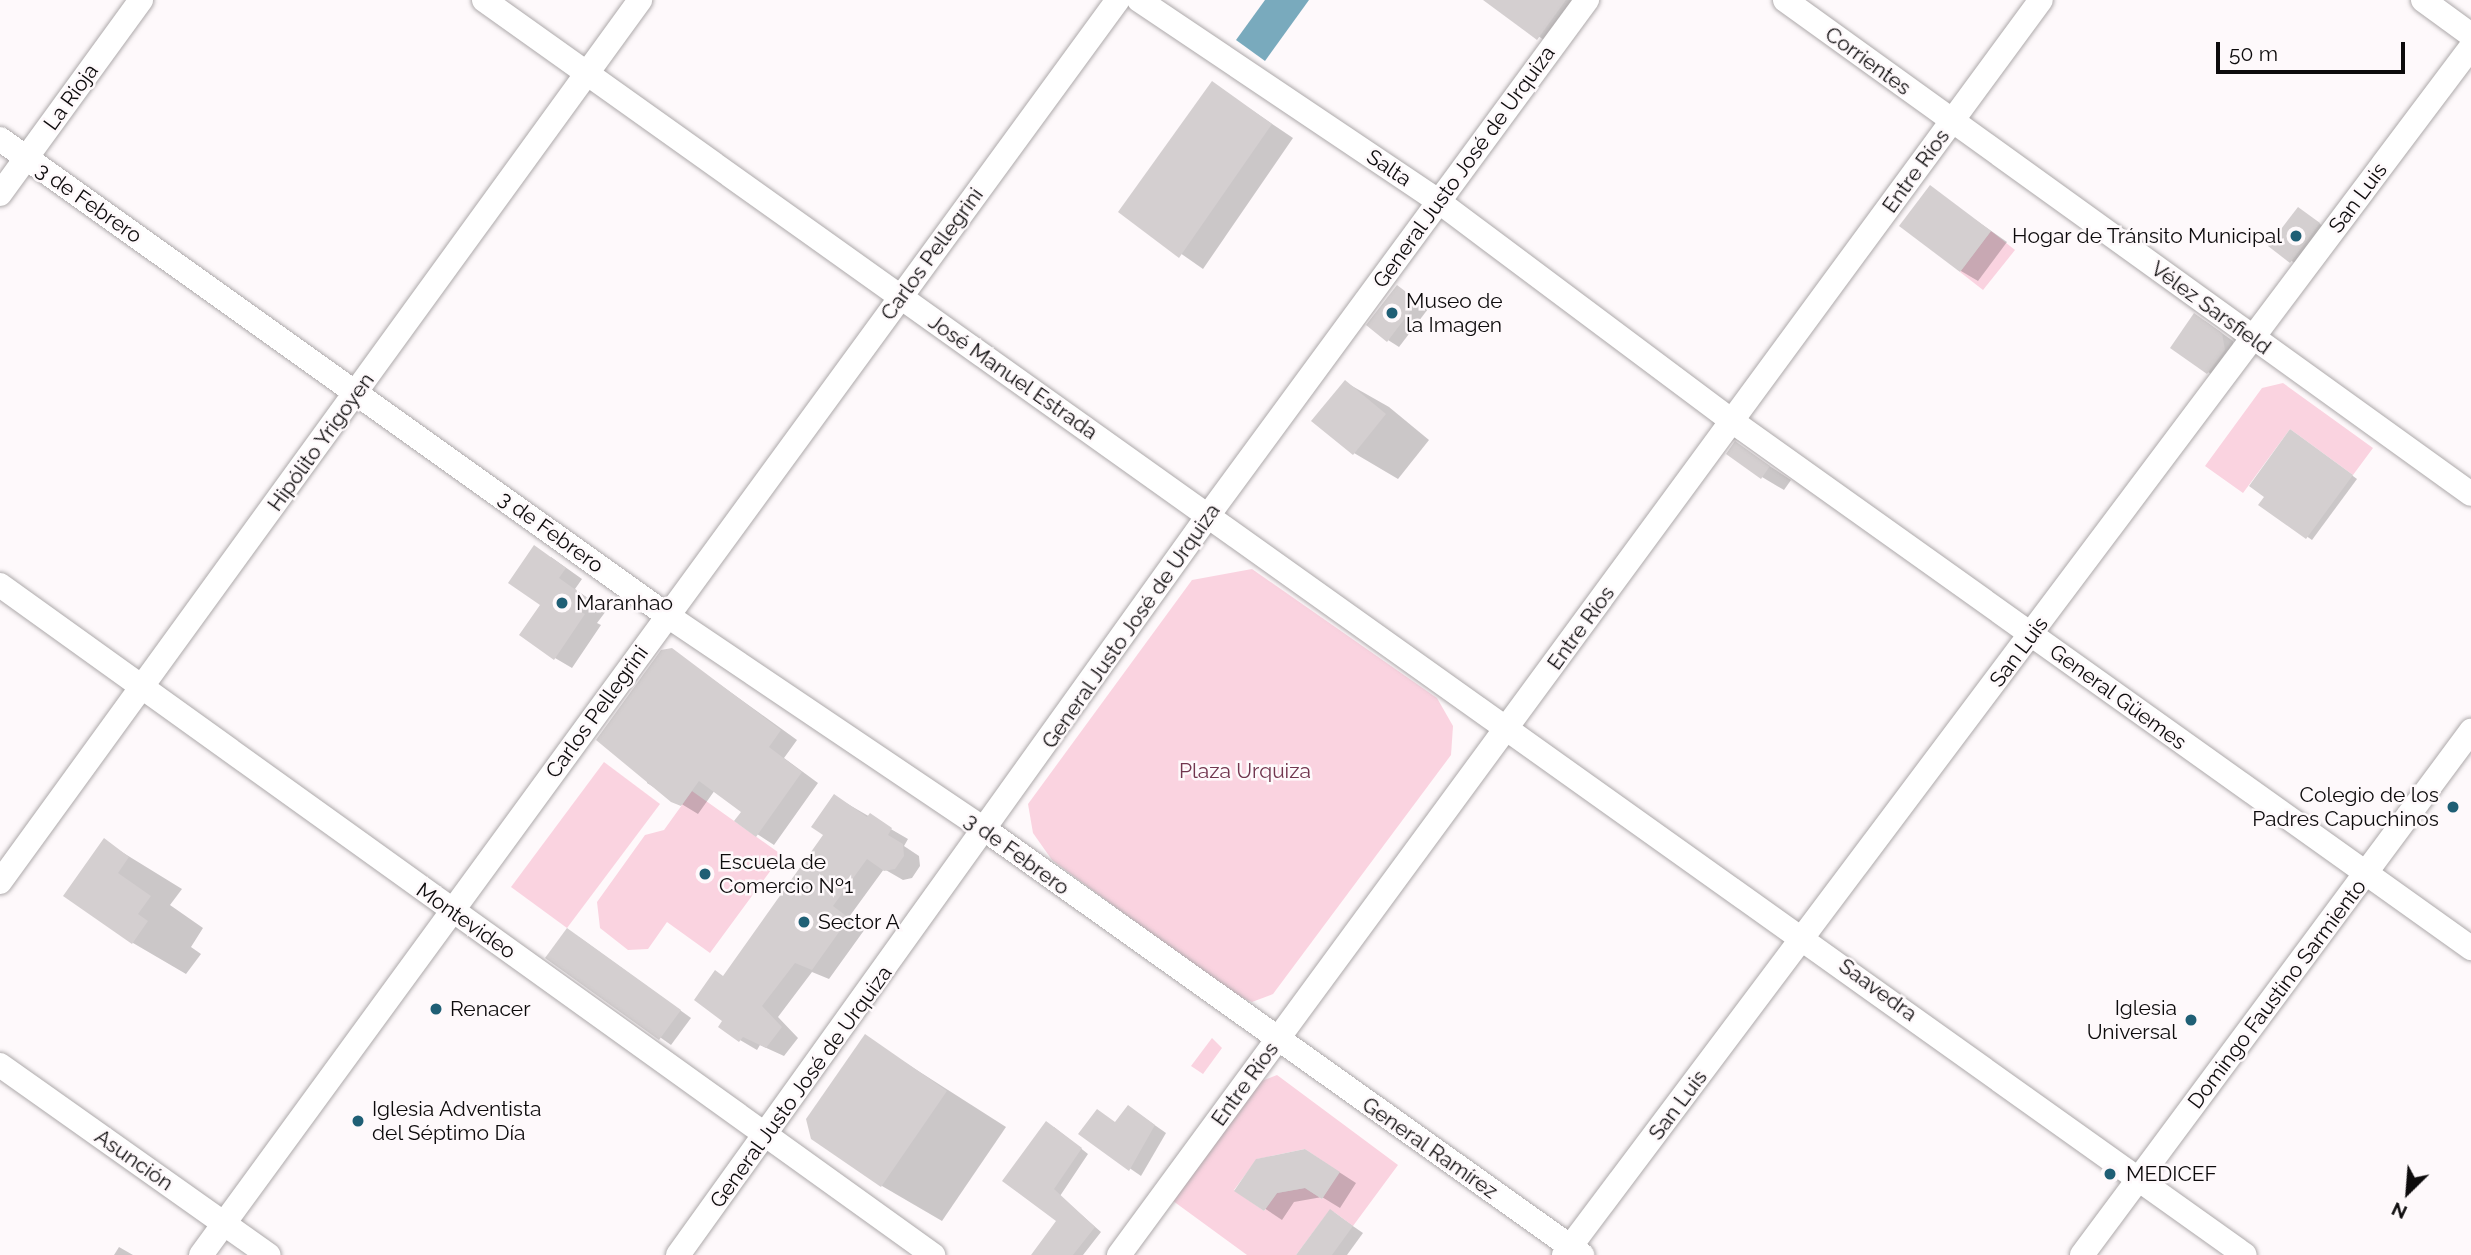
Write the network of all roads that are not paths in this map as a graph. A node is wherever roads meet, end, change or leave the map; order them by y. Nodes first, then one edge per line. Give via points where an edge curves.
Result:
1 (141, 0) edge
2 (484, 0) edge
3 (639, 0) edge
4 (1118, 0) edge
5 (1139, 0) edge
6 (1587, 0) edge
7 (1785, 0) edge
8 (2041, 0) edge
9 (2423, 0) edge
10 (2471, 35) edge
11 (2471, 47) edge
12 (586, 72) junction
13 (1952, 121) junction
14 (0, 139) edge
15 (26, 158) junction
16 (0, 194) edge
17 (1438, 201) junction
18 (899, 298) junction
19 (2253, 338) junction
20 (356, 392) junction
21 (1732, 421) junction
22 (2471, 494) edge
23 (1210, 513) junction
24 (0, 585) edge
25 (668, 616) junction
26 (2032, 636) junction
27 (144, 688) junction
28 (1508, 728) junction
29 (2471, 731) edge
30 (987, 831) junction
31 (2367, 875) junction
32 (0, 882) edge
33 (452, 911) junction
34 (1806, 938) junction
35 (2471, 948) edge
36 (1277, 1041) junction
37 (0, 1065) edge
38 (767, 1134) junction
39 (2138, 1178) junction
40 (224, 1223) junction
41 (1572, 1252) edge
42 (201, 1255) edge
43 (268, 1255) edge
44 (678, 1255) edge
45 (933, 1255) edge
46 (1119, 1255) edge
47 (2082, 1255) edge
48 (2245, 1255) edge

1 - 15 street, La Rioja
2 - 12 street, José Manuel Estrada
3 - 12 street, Hipólito Yrigoyen
4 - 18 street, Carlos Pellegrini
5 - 17 street, Salta
6 - 17 street, General Justo José de Urquiza
7 - 13 street, Corrientes
8 - 13 street, Entre Ríos
9 - 10 street
11 - 19 street, San Luis
12 - 18 street, José Manuel Estrada
12 - 20 street, Hipólito Yrigoyen
13 - 19 street, Vélez Sarsfield
13 - 21 street, Entre Ríos
14 - 15 street, 3 de Febrero
15 - 16 street, La Rioja
15 - 20 street, 3 de Febrero
17 - 21 street, Salta
17 - 23 street, General Justo José de Urquiza
18 - 23 street, José Manuel Estrada
18 - 25 street, Carlos Pellegrini
19 - 22 street, Vélez Sarsfield
19 - 26 street, San Luis
20 - 25 street, 3 de Febrero
20 - 27 street, Hipólito Yrigoyen
21 - 26 street, General Güemes
21 - 28 street, Entre Ríos
23 - 28 street, José Manuel Estrada
23 - 30 street, General Justo José de Urquiza
24 - 27 street, Montevideo
25 - 30 street, 3 de Febrero
25 - 33 street, Carlos Pellegrini
26 - 31 street, General Güemes
26 - 34 street, San Luis
27 - 32 street, Hipólito Yrigoyen
27 - 33 street, Montevideo
28 - 34 street, Saavedra
28 - 36 street, Entre Ríos
29 - 31 street, Domingo Faustino Sarmiento
30 - 36 street, 3 de Febrero
30 - 38 street, General Justo José de Urquiza
31 - 35 street, General Güemes
31 - 39 street, Domingo Faustino Sarmiento
33 - 38 street, Montevideo
33 - 40 street, Carlos Pellegrini
34 - 39 street, Saavedra
34 - 41 street, San Luis
36 - 41 street, General Ramírez
36 - 46 street, Entre Ríos
37 - 40 street, Asunción
38 - 44 street, General Justo José de Urquiza
38 - 45 street, Montevideo
39 - 47 street, Domingo Faustino Sarmiento
39 - 48 street, Saavedra
40 - 42 street, Carlos Pellegrini
40 - 43 street, Asunción

